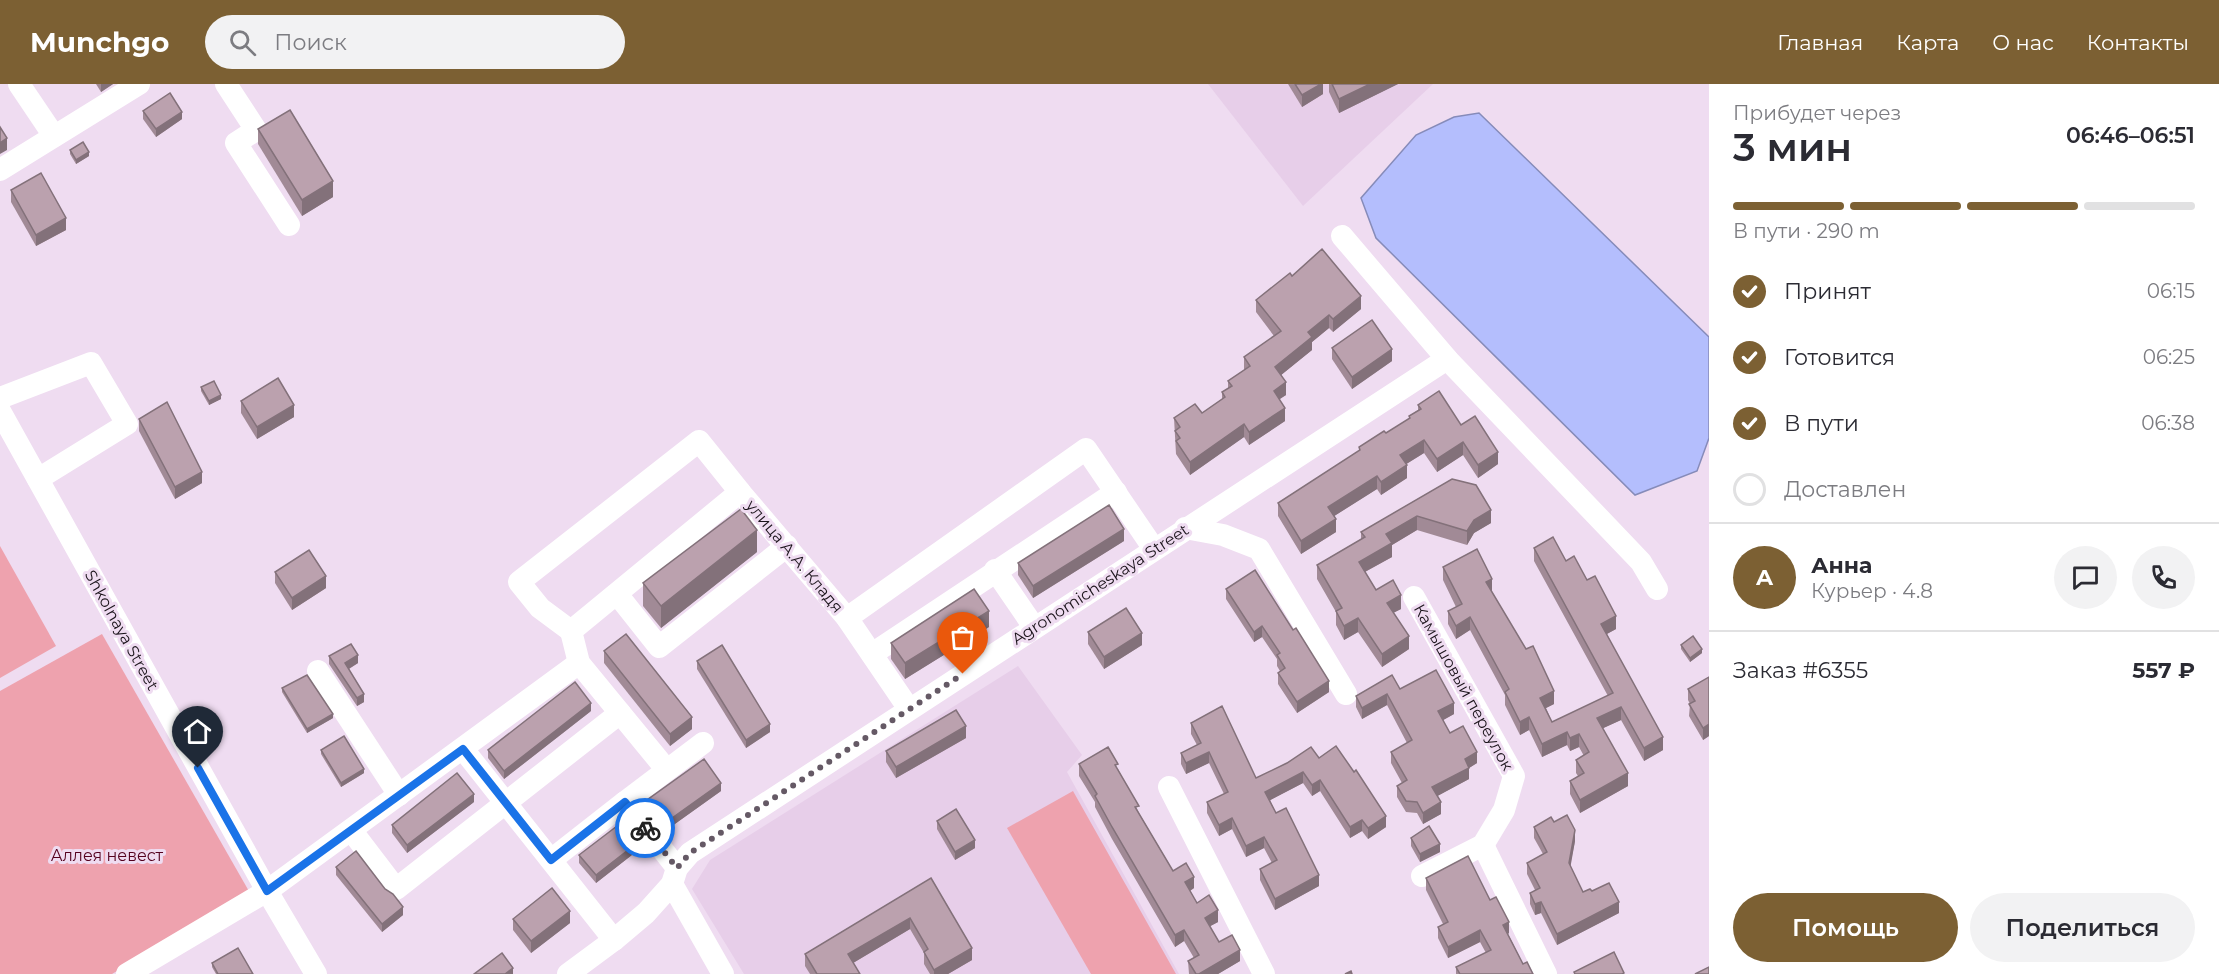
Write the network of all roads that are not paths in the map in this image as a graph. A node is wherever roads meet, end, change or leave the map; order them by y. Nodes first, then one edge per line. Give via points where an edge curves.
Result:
1 (19, 84) edge
2 (139, 84) edge
3 (226, 84) edge
4 (54, 136) junction
5 (0, 170) edge
6 (289, 225) dead end
7 (1342, 236) dead end
8 (1447, 359) junction
9 (0, 398) edge
10 (0, 411) edge
11 (38, 479) junction
12 (740, 492) junction
13 (1116, 492) junction
14 (1185, 528) junction
15 (786, 546) junction
16 (1154, 549) junction
17 (995, 570) junction
18 (1658, 589) dead end
19 (617, 594) junction
20 (1414, 597) dead end
21 (847, 618) junction
22 (1034, 627) junction
23 (572, 631) junction
24 (872, 654) junction
25 (579, 663) junction
26 (318, 671) dead end
27 (1346, 694) dead end
28 (909, 709) junction
29 (621, 713) junction
30 (703, 743) dead end
31 (463, 749) junction
32 (666, 770) junction
33 (1169, 788) dead end
34 (399, 795) junction
35 (625, 802) junction
36 (506, 804) junction
37 (351, 830) junction
38 (1483, 846) junction
39 (551, 860) junction
40 (674, 876) junction
41 (1422, 876) dead end
42 (267, 891) junction
43 (614, 940) junction
44 (127, 974) edge
45 (316, 974) edge
46 (568, 974) edge
47 (723, 974) edge
48 (1264, 974) edge
49 (1546, 974) edge

1 - 4 street
2 - 4 street
3 - 6 street via 256,130 236,143
4 - 5 street
7 - 8 street
8 - 14 street, Agronomicheskaya Street
8 - 18 street via 1641,562
9 - 11 street via 92,363 127,424
10 - 11 street, Shkolnaya Street
11 - 42 street, Shkolnaya Street
12 - 15 street, улица А.А. Кладя
12 - 19 street, улица А.А. Кладя
12 - 23 street via 699,441 519,582 540,608
13 - 16 street
13 - 17 street
13 - 21 street via 1086,449
14 - 16 street, Agronomicheskaya Street
14 - 27 street via 1222,535 1259,549
15 - 19 street via 659,647
15 - 21 street, улица А.А. Кладя
16 - 22 street, Agronomicheskaya Street
17 - 22 street
17 - 24 street
19 - 23 street, улица А.А. Кладя
20 - 38 street, Камышовый переулок via 1514,776 1504,810
21 - 24 street, улица А.А. Кладя
22 - 28 street, Agronomicheskaya Street
23 - 25 street
24 - 28 street, улица А.А. Кладя
25 - 29 street
25 - 31 street
26 - 34 street
28 - 40 street, Agronomicheskaya Street via 690,853
29 - 32 street
29 - 36 street
30 - 32 street
31 - 34 street
31 - 36 street
32 - 35 street
33 - 48 street
34 - 37 street
35 - 39 street
35 - 40 street
36 - 37 street via 396,889
36 - 39 street
37 - 42 street
38 - 41 street
38 - 49 street
39 - 43 street
40 - 43 street, Agronomicheskaya Street via 646,913
40 - 47 street
42 - 44 street
42 - 45 street, Shkolnaya Street
43 - 46 street, Agronomicheskaya Street

